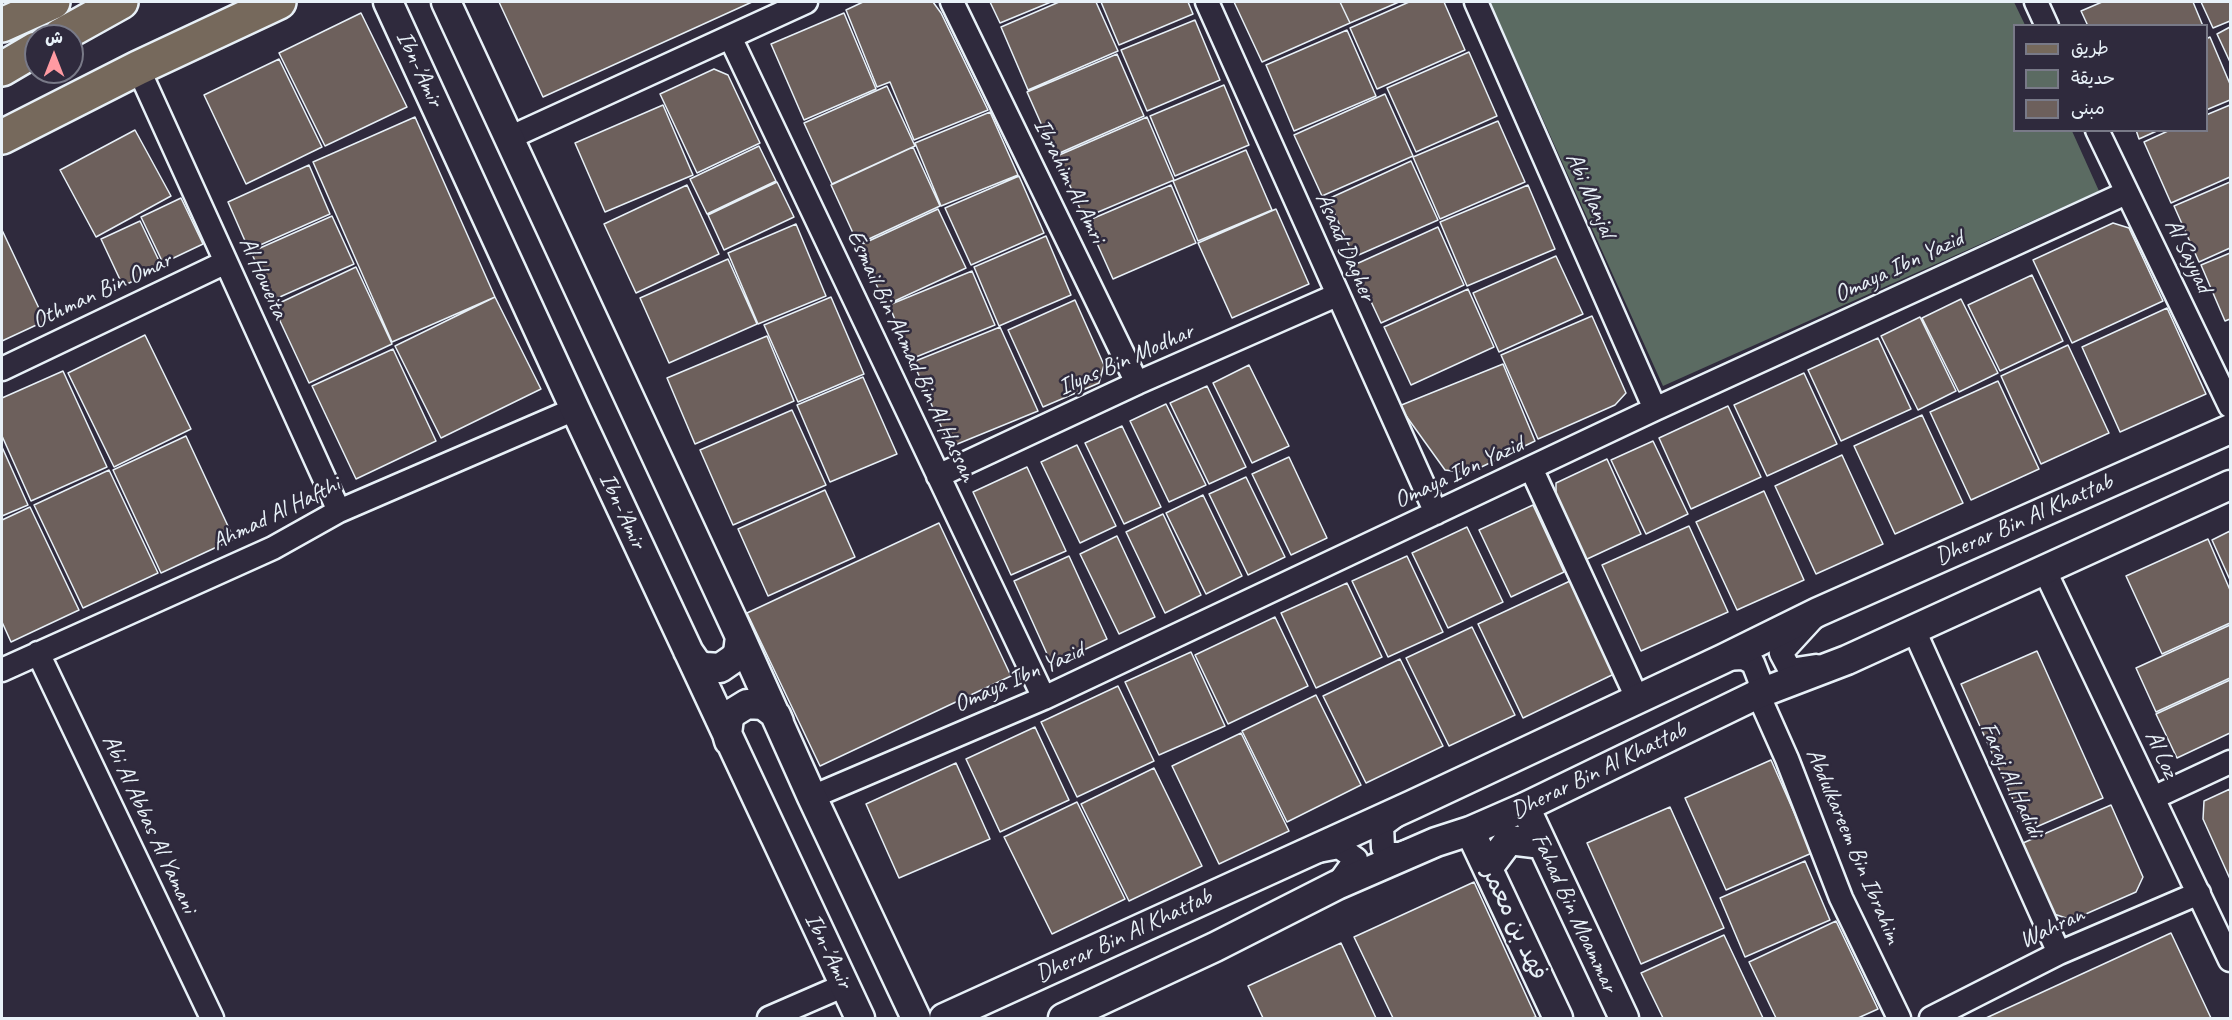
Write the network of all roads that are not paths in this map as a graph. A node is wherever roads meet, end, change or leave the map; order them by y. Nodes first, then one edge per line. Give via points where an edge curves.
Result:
1 (53, 2) edge
2 (121, 2) edge
3 (279, 2) edge
4 (388, 2) edge
5 (446, 2) edge
6 (806, 2) edge
7 (952, 2) edge
8 (1206, 2) edge
9 (1476, 2) edge
10 (2036, 2) edge
11 (82, 24) edge
12 (2046, 24) edge
13 (2, 25) edge
14 (730, 37) junction
15 (24, 57) edge
16 (138, 68) junction
17 (2, 69) edge
18 (2098, 132) edge
19 (2, 136) edge
20 (509, 138) junction
21 (2126, 193) junction
22 (226, 262) junction
23 (1337, 295) junction
24 (2, 369) edge
25 (1137, 383) junction
26 (2230, 406) edge
27 (575, 409) junction
28 (1655, 409) junction
29 (2230, 429) edge
30 (1531, 468) junction
31 (938, 476) junction
32 (2230, 485) edge
33 (339, 511) junction
34 (1436, 513) junction
35 (2044, 571) junction
36 (1818, 612) junction
37 (737, 630) junction
38 (1914, 630) junction
39 (688, 651) junction
40 (38, 653) junction
41 (1723, 659) junction
42 (1847, 660) junction
43 (2, 670) edge
44 (1758, 694) junction
45 (1044, 698) junction
46 (1637, 698) junction
47 (779, 722) junction
48 (729, 741) junction
49 (2230, 762) edge
50 (812, 797) junction
51 (2153, 798) junction
52 (1412, 805) junction
53 (1525, 807) junction
54 (1470, 831) junction
55 (1436, 842) junction
56 (1542, 844) junction
57 (1304, 854) junction
58 (1488, 868) junction
59 (1337, 885) junction
60 (2199, 893) junction
61 (2059, 953) junction
62 (2230, 960) edge
63 (845, 985) junction
64 (212, 1018) edge
65 (769, 1018) edge
66 (860, 1018) edge
67 (916, 1018) edge
68 (944, 1018) edge
69 (1063, 1018) edge
70 (1558, 1018) edge
71 (1624, 1018) edge
72 (1899, 1018) edge
73 (1931, 1018) edge

1 - 13 main road
2 - 11 main road
3 - 16 main road
4 - 27 street, Ibn-'Amir
5 - 20 street
6 - 14 street
7 - 25 street, Ibrahim Al Amri
8 - 23 street, Asaad Dagher
9 - 28 street, Abi Manjal
10 - 12 street
14 - 20 street
14 - 31 street, Esmail Bin Ahmad Bin Al Hassan
15 - 17 main road
16 - 19 main road
16 - 22 street, Al Howeita
18 - 21 street, Al Sayyad
20 - 37 street
21 - 26 street, Al Sayyad
21 - 28 street, Omaya Ibn Yazid
22 - 24 street, Othman Bin Omar
22 - 33 street, Al Howeita
23 - 25 street, Ilyas Bin Modhar
23 - 34 street, Asaad Dagher
25 - 31 street, Ilyas Bin Modhar
27 - 33 street, Ahmad Al Hafthi
27 - 39 street, Ibn-'Amir
28 - 30 street, Omaya Ibn Yazid
29 - 36 street, Dherar Bin Al Khattab
30 - 34 street, Omaya Ibn Yazid
30 - 46 street
31 - 45 street, Esmail Bin Ahmad Bin Al Hassan
32 - 35 street, Dherar Bin Al Khattab
33 - 40 street, Ahmad Al Hafthi via 273,548
34 - 45 street, Omaya Ibn Yazid
35 - 38 street, Dherar Bin Al Khattab
35 - 51 street, Al Loz
36 - 41 street, Dherar Bin Al Khattab
36 - 42 street, Dherar Bin Al Khattab via 1781,652 1790,670
37 - 39 street via 738,652 720,668 697,664
37 - 47 street
38 - 42 street, Dherar Bin Al Khattab
38 - 61 street, Faraj Al Hadidi
39 - 48 street, Ibn-'Amir
40 - 43 street, Ahmad Al Hafthi
40 - 64 street, Abi Al Abbas Al Yamani
41 - 44 street via 1743,658 1752,663 1760,681
41 - 46 street, Dherar Bin Al Khattab
42 - 44 street, Dherar Bin Al Khattab
44 - 53 street, Dherar Bin Al Khattab
44 - 72 street, Abdulkareem Bin Ibrahim via 1841,898
45 - 50 street, Omaya Ibn Yazid
46 - 52 street, Dherar Bin Al Khattab
47 - 48 street via 776,714 763,705 747,704 729,718
47 - 50 street
48 - 63 street, Ibn-'Amir
49 - 51 street
50 - 67 street
51 - 60 street, Al Loz
52 - 55 street, Dherar Bin Al Khattab via 1382,826 1383,848 1388,854 1400,854
52 - 57 street, Dherar Bin Al Khattab
53 - 54 street, Dherar Bin Al Khattab
53 - 56 street, Fahad Bin Moammar
54 - 55 street, Dherar Bin Al Khattab
54 - 58 street, فهد بن معمر
55 - 59 street, Dherar Bin Al Khattab
56 - 58 street via 1509,840
56 - 71 street, Fahad Bin Moammar
57 - 59 street, Dherar Bin Al Khattab via 1339,847 1356,859
57 - 68 street, Dherar Bin Al Khattab
58 - 70 street, فهد بن معمر
59 - 69 street, Dherar Bin Al Khattab
60 - 61 street, Wahran
60 - 62 street, Al Loz
61 - 73 street, Wahran
63 - 65 street
63 - 66 street, Ibn-'Amir

